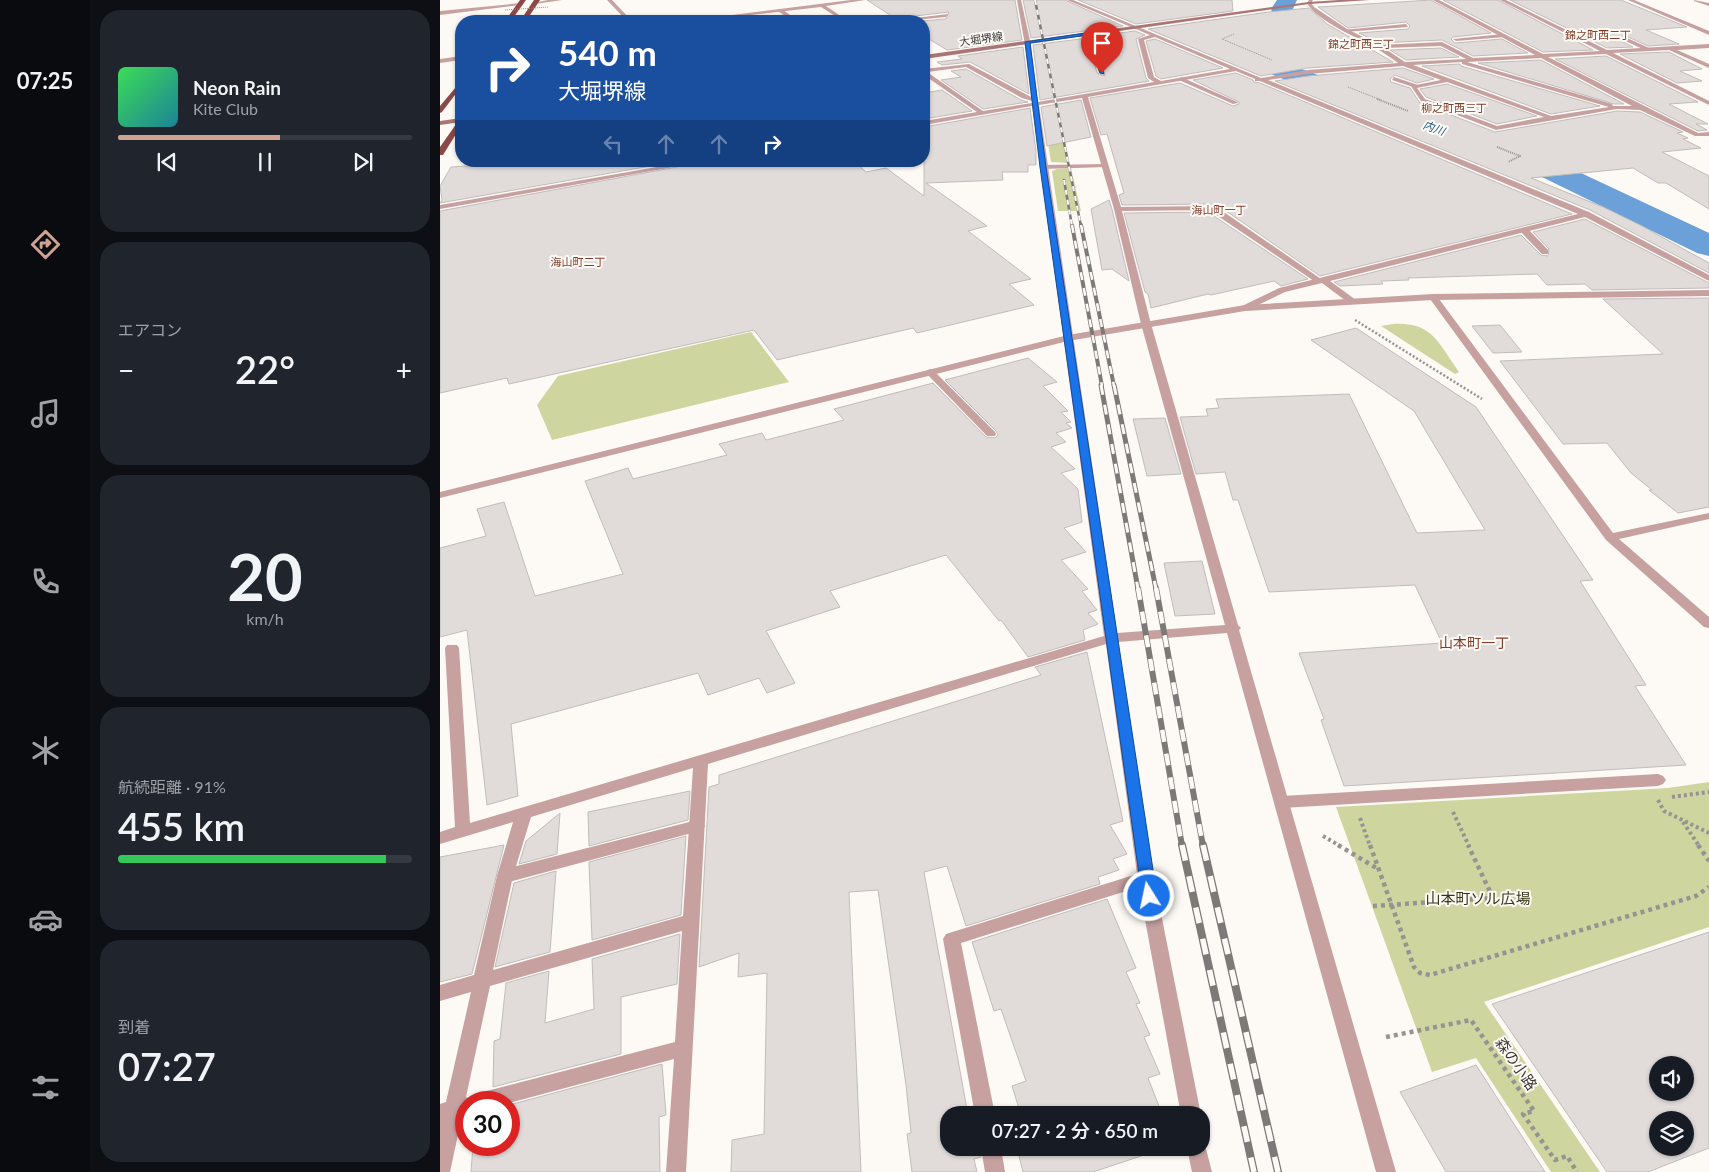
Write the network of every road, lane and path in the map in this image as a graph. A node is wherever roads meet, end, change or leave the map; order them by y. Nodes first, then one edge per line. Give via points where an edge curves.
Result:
1 (560, 0) edge
2 (609, 0) edge
3 (805, 0) edge
4 (863, 0) edge
5 (1019, 0) edge
6 (1069, 0) edge
7 (1368, 0) edge
8 (1435, 0) edge
9 (1502, 0) edge
10 (1630, 0) edge
11 (1696, 0) edge
12 (536, 1) edge
13 (522, 2) edge
14 (1310, 2) edge
15 (822, 5) junction
16 (1709, 5) edge
17 (548, 7) dead end
18 (505, 10) dead end
19 (780, 10) junction
20 (440, 14) edge
21 (512, 15) edge
22 (527, 15) edge
23 (624, 15) edge
24 (738, 15) edge
25 (787, 15) edge
26 (837, 15) edge
27 (946, 15) dead end
28 (930, 17) edge
29 (1132, 28) junction
30 (1406, 29) dead end
31 (1345, 30) junction
32 (1709, 32) edge
33 (1090, 33) junction
34 (1234, 34) dead end
35 (1154, 36) junction
36 (1503, 36) junction
37 (1456, 39) dead end
38 (1626, 39) dead end
39 (1028, 42) junction
40 (1709, 46) edge
41 (1378, 47) junction
42 (1669, 48) junction
43 (1647, 49) junction
44 (1603, 52) junction
45 (1540, 55) junction
46 (930, 56) edge
47 (455, 59) edge
48 (1472, 59) junction
49 (1273, 60) dead end
50 (1457, 60) junction
51 (440, 61) edge
52 (1404, 64) junction
53 (1709, 66) edge
54 (1235, 70) junction
55 (930, 71) edge
56 (1309, 72) junction
57 (1102, 73) dead end
58 (930, 76) edge
59 (1181, 79) junction
60 (1394, 79) dead end
61 (1257, 80) junction
62 (1449, 80) junction
63 (1161, 82) junction
64 (1416, 86) junction
65 (455, 91) edge
66 (1086, 96) junction
67 (1244, 96) dead end
68 (1228, 100) junction
69 (1035, 102) junction
70 (1236, 103) dead end
71 (1709, 103) edge
72 (1617, 107) junction
73 (1641, 108) junction
74 (440, 111) edge
75 (1411, 112) dead end
76 (982, 113) junction
77 (1551, 118) junction
78 (455, 122) edge
79 (930, 122) edge
80 (440, 123) edge
81 (455, 130) edge
82 (1709, 134) edge
83 (1493, 145) dead end
84 (440, 152) edge
85 (1510, 160) dead end
86 (1105, 166) junction
87 (670, 167) edge
88 (1043, 167) junction
89 (440, 207) edge
90 (1118, 209) junction
91 (1586, 214) junction
92 (1524, 230) junction
93 (1545, 252) dead end
94 (1709, 278) edge
95 (1322, 280) junction
96 (1709, 293) edge
97 (1433, 297) junction
98 (1353, 302) junction
99 (1245, 308) junction
100 (1348, 316) dead end
101 (1146, 324) junction
102 (1068, 338) junction
103 (930, 372) junction
104 (1486, 402) dead end
105 (990, 434) dead end
106 (440, 495) edge
107 (1709, 516) edge
108 (1610, 537) junction
109 (1709, 624) edge
110 (1234, 628) junction
111 (1112, 638) junction
112 (452, 648) dead end
113 (701, 761) junction
114 (1658, 780) dead end
115 (1709, 792) edge
116 (1282, 802) junction
117 (1452, 810) dead end
118 (524, 813) junction
119 (1359, 815) dead end
120 (1682, 822) junction
121 (697, 826) junction
122 (463, 831) junction
123 (1709, 833) edge
124 (1323, 836) dead end
125 (440, 838) edge
126 (1709, 861) edge
127 (1378, 869) junction
128 (505, 876) junction
129 (1146, 878) junction
130 (1709, 887) edge
131 (1392, 905) junction
132 (1373, 906) dead end
133 (691, 921) junction
134 (481, 983) junction
135 (440, 993) edge
136 (1386, 1037) dead end
137 (684, 1048) junction
138 (520, 1091) edge
139 (983, 1106) edge
140 (1189, 1106) edge
141 (453, 1109) edge
142 (992, 1156) edge
143 (1197, 1156) edge
144 (1198, 1171) edge
145 (440, 1172) edge
146 (676, 1172) edge
147 (995, 1172) edge
148 (1386, 1172) edge
149 (1577, 1172) edge

1 - 12 street
2 - 23 street
3 - 15 street
4 - 15 street
5 - 39 street
6 - 29 street
7 - 14 main road, 大堀堺線
8 - 36 street
9 - 44 street
10 - 32 street
11 - 16 street
12 - 22 highway
13 - 20 street
13 - 21 highway
14 - 29 main road, 大堀堺線
14 - 31 street via 1312,8
15 - 19 street
15 - 26 street
17 - 18 path, bridge
19 - 24 street
19 - 25 street
27 - 28 street
29 - 33 main road, 大堀堺線
29 - 35 street
30 - 31 street
31 - 41 street
33 - 39 main road, 大堀堺線
33 - 57 street
34 - 49 path via 1222,39
35 - 54 street
35 - 63 street via 1141,39 1151,78
36 - 37 street
36 - 45 street
38 - 43 street
39 - 46 main road, 大堀堺線
39 - 69 street
40 - 42 street
41 - 48 street via 1442,44
41 - 52 street
42 - 43 street
42 - 53 street
43 - 44 street
44 - 45 street
44 - 71 street
45 - 48 street
45 - 73 street
47 - 51 street
48 - 50 street
50 - 52 street
50 - 72 street
52 - 56 street
52 - 62 street
54 - 59 street
54 - 61 street
55 - 69 street via 967,65
56 - 61 street
56 - 75 path
58 - 76 street
59 - 63 street
59 - 68 street
60 - 64 street
61 - 91 street
62 - 64 street
62 - 77 street
63 - 66 street
64 - 77 street via 1423,100 1496,128
65 - 74 highway
66 - 69 street
66 - 86 street
67 - 68 street
68 - 70 street
69 - 76 street
69 - 88 street
72 - 73 street
72 - 77 street
73 - 82 street via 1697,135
76 - 79 street
78 - 80 main road
81 - 84 highway
83 - 85 path via 1520,156
86 - 88 street
86 - 90 street
87 - 89 street
88 - 102 street
90 - 95 street via 1212,208
90 - 101 street
91 - 92 street
91 - 94 street
92 - 93 street
92 - 95 street
95 - 98 street
95 - 99 street via 1282,290
96 - 97 street
97 - 98 street
97 - 108 street
98 - 99 street
99 - 101 street
100 - 104 path
101 - 102 street
101 - 110 street
102 - 103 street
102 - 111 street
103 - 105 street
103 - 106 street
107 - 108 street
108 - 109 street
110 - 111 street
110 - 116 street
111 - 113 street
111 - 129 street
112 - 122 street
113 - 118 street
113 - 121 street
114 - 116 street
115 - 120 path via 1656,798 1664,811
116 - 148 street
117 - 131 path via 1492,898
118 - 122 street
118 - 128 street
119 - 127 path
120 - 123 path
120 - 126 path
121 - 128 street
121 - 133 street
122 - 125 street
124 - 127 path
127 - 131 path
128 - 134 street
129 - 139 street via 952,939
129 - 140 street
130 - 131 path via 1696,896 1430,975 1414,967
131 - 132 path
133 - 134 street
133 - 137 street
134 - 135 street
134 - 141 street
136 - 149 path, 森の小路 via 1471,1020 1534,1111 1523,1114 1544,1145 1555,1160 1567,1156
137 - 138 street
137 - 146 street
141 - 145 street
142 - 147 street
143 - 144 street

